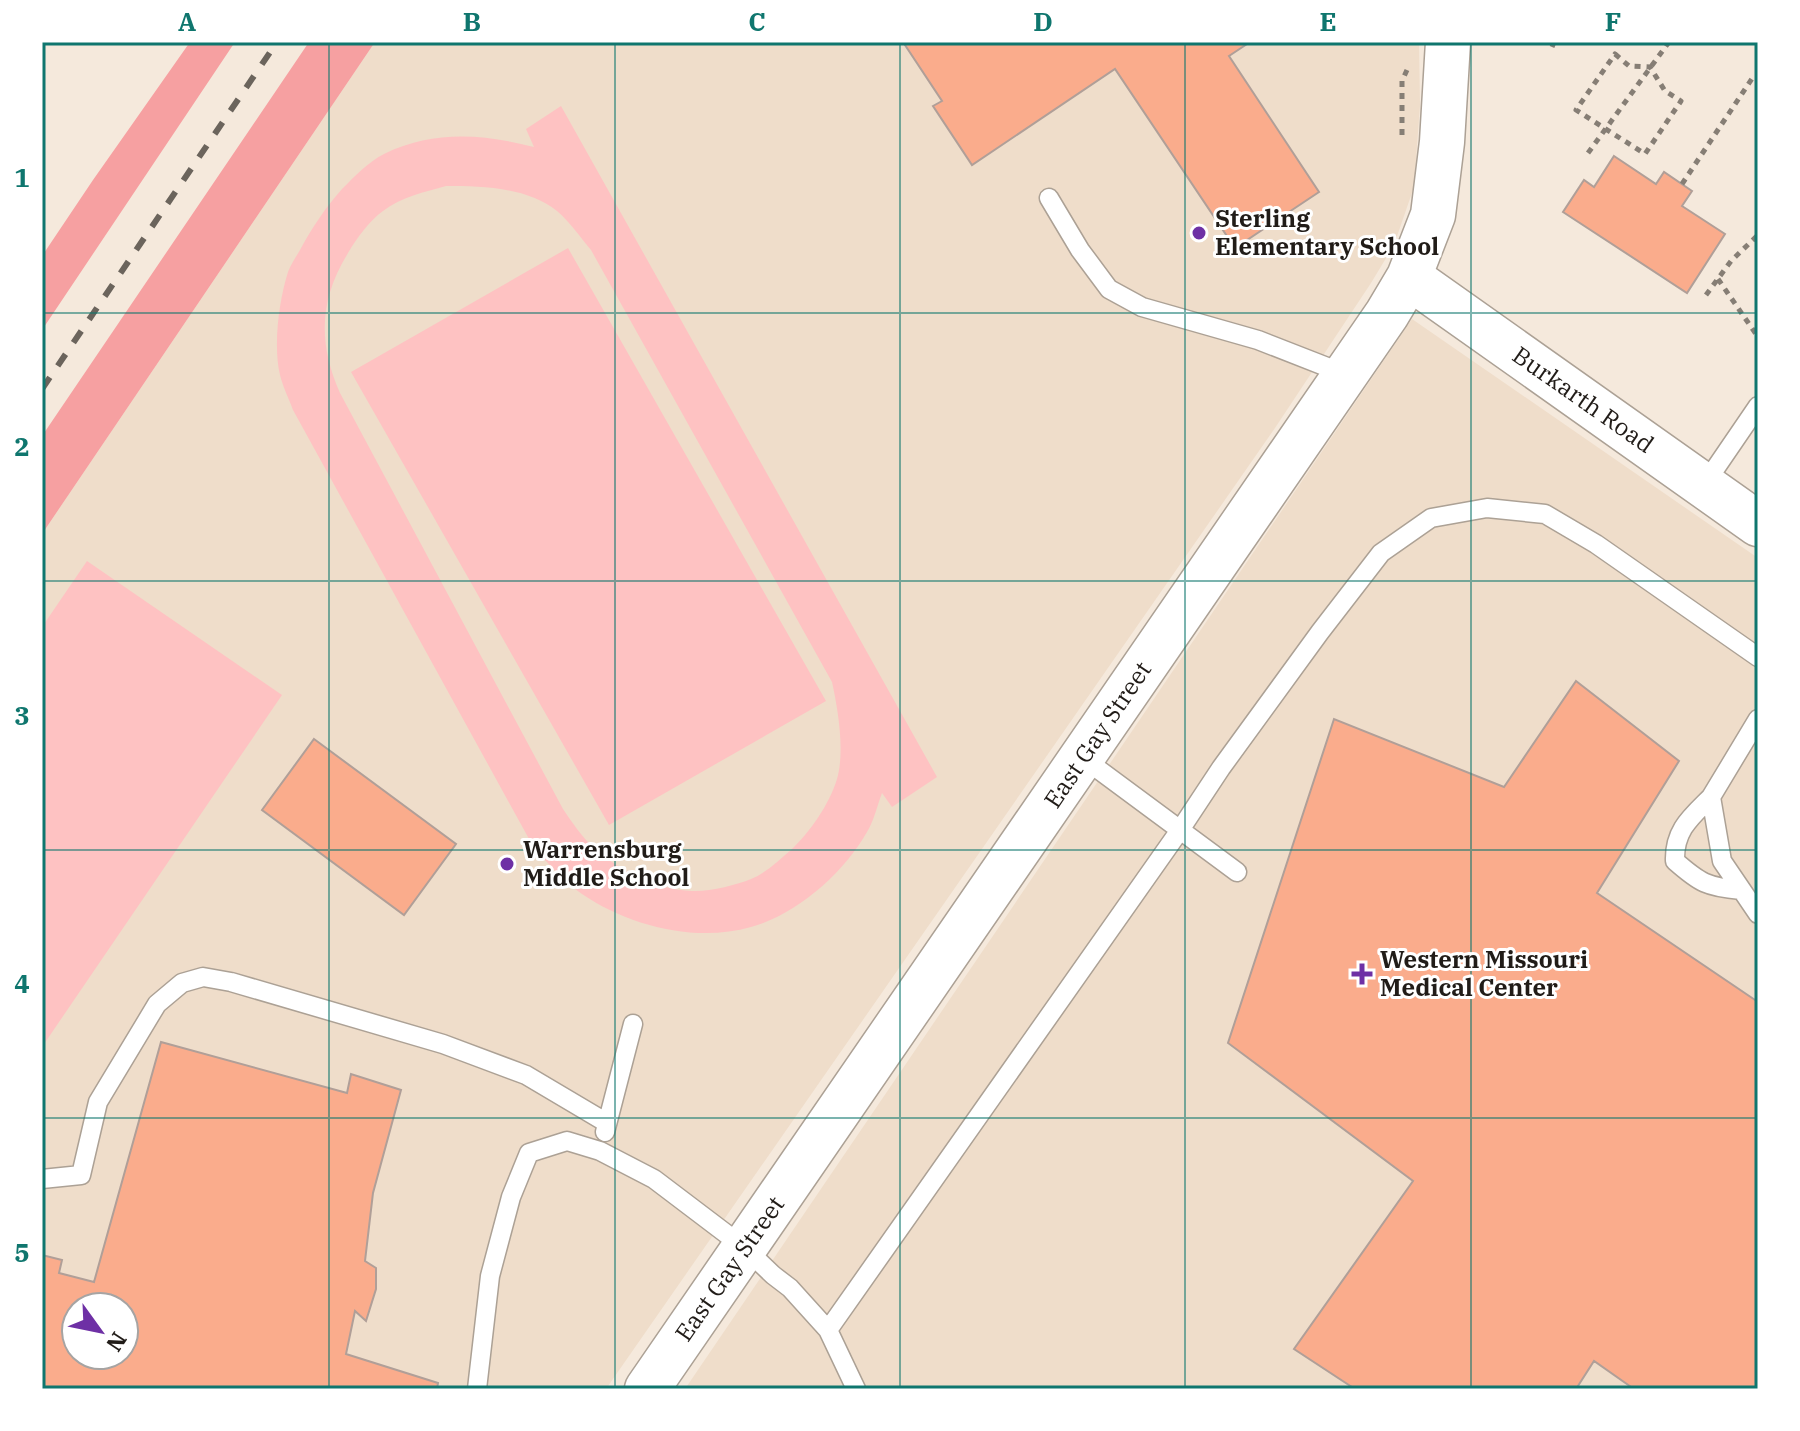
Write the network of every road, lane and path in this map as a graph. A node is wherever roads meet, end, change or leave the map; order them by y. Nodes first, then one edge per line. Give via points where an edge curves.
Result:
1 (1669, 42) edge
2 (1430, 52) edge
3 (1650, 67) junction
4 (1753, 77) dead end
5 (1606, 128) junction
6 (1402, 143) dead end
7 (1588, 153) dead end
8 (1682, 184) dead end
9 (1049, 198) dead end
10 (1758, 235) edge
11 (1409, 277) junction
12 (1718, 279) junction
13 (1706, 295) dead end
14 (1758, 337) edge
15 (1345, 374) junction
16 (1758, 406) edge
17 (1704, 485) junction
18 (1758, 524) edge
19 (1758, 657) edge
20 (1758, 719) edge
21 (1083, 758) junction
22 (1711, 797) junction
23 (1180, 830) junction
24 (1237, 872) dead end
25 (1741, 890) junction
26 (1758, 914) edge
27 (633, 1024) dead end
28 (607, 1123) junction
29 (600, 1151) junction
30 (42, 1179) edge
31 (745, 1248) junction
32 (828, 1330) junction
33 (477, 1389) edge
34 (647, 1389) edge
35 (856, 1389) edge

1 - 3 path
2 - 6 path via 1402,81
2 - 11 main road, East Gay Street via 1442,142 1433,215
3 - 5 path
3 - 5 path via 1629,66 1615,54 1576,110
3 - 5 path via 1665,91 1681,101 1645,154
4 - 8 path
5 - 7 path
9 - 15 lane via 1109,289 1142,307 1258,340
10 - 12 path
11 - 15 main road, East Gay Street
11 - 17 main road, Burkarth Road
12 - 13 path
12 - 14 path
15 - 21 main road, East Gay Street
16 - 17 lane
17 - 18 main road, Burkarth Road
19 - 23 lane via 1545,514 1487,508 1431,518 1381,553
20 - 22 lane
21 - 23 lane
21 - 31 main road, East Gay Street
22 - 25 lane via 1722,861
22 - 25 lane via 1687,821 1675,845 1675,861 1697,880
23 - 24 lane
23 - 32 lane
25 - 26 lane
27 - 28 lane
28 - 29 lane
28 - 30 lane via 526,1075 457,1049 203,977 182,983 157,1004 98,1102 81,1175
29 - 31 lane via 654,1179
29 - 33 lane via 567,1141 529,1153 490,1276
31 - 32 lane
31 - 34 main road, East Gay Street
32 - 35 lane

